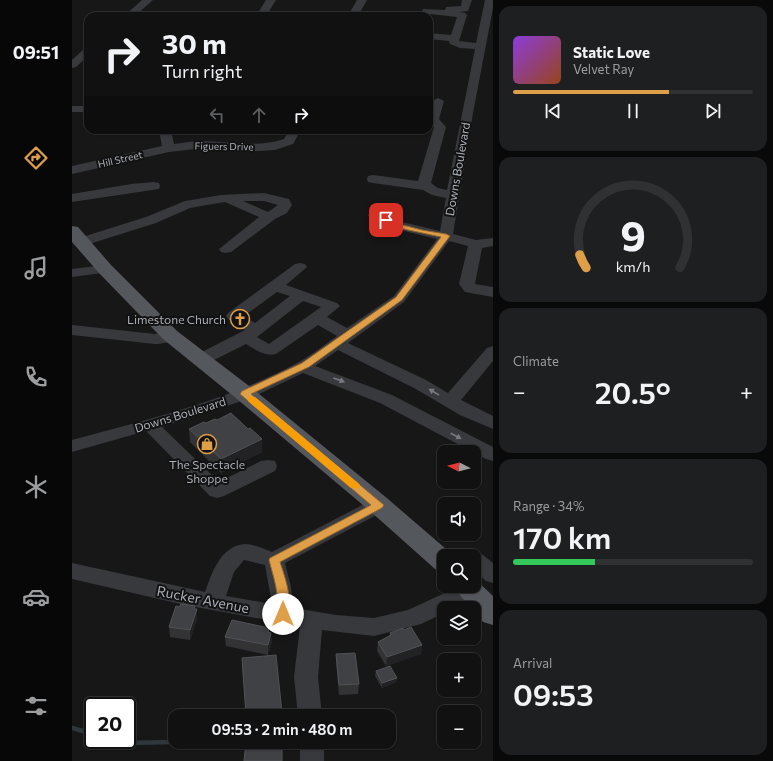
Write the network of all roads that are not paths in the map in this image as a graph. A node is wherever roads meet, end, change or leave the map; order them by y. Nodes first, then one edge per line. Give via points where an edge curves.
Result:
1 (148, 0) edge
2 (271, 0) edge
3 (362, 0) edge
4 (490, 0) edge
5 (426, 2) edge
6 (463, 8) edge
7 (134, 12) edge
8 (264, 12) edge
9 (355, 12) edge
10 (426, 12) edge
11 (489, 18) edge
12 (433, 36) edge
13 (455, 38) junction
14 (485, 44) edge
15 (84, 54) edge
16 (72, 65) edge
17 (438, 101) dead end
18 (72, 109) edge
19 (84, 109) edge
20 (434, 123) edge
21 (166, 134) edge
22 (200, 134) edge
23 (293, 134) edge
24 (196, 145) junction
25 (169, 148) junction
26 (74, 177) edge
27 (373, 179) dead end
28 (154, 186) dead end
29 (425, 186) junction
30 (453, 195) junction
31 (72, 198) edge
32 (228, 199) junction
33 (375, 215) dead end
34 (270, 216) junction
35 (446, 236) junction
36 (77, 237) edge
37 (493, 242) edge
38 (476, 244) junction
39 (226, 249) dead end
40 (300, 267) dead end
41 (105, 269) junction
42 (72, 273) edge
43 (275, 286) junction
44 (493, 292) edge
45 (301, 295) junction
46 (317, 318) junction
47 (72, 330) edge
48 (251, 334) junction
49 (170, 335) junction
50 (342, 340) junction
51 (493, 351) edge
52 (200, 360) junction
53 (302, 367) junction
54 (406, 377) junction
55 (245, 394) junction
56 (386, 399) junction
57 (450, 402) junction
58 (493, 423) edge
59 (149, 424) junction
60 (72, 446) edge
61 (493, 455) edge
62 (268, 466) dead end
63 (379, 505) junction
64 (437, 556) edge
65 (274, 560) junction
66 (481, 564) edge
67 (72, 571) edge
68 (493, 575) edge
69 (460, 593) edge
70 (474, 593) edge
71 (213, 602) junction
72 (283, 614) junction
73 (493, 614) edge
74 (312, 619) junction
75 (309, 709) edge
76 (312, 749) edge
77 (312, 761) edge

1 - 7 street
2 - 8 street
3 - 9 street
4 - 11 street, Downs Boulevard
5 - 6 street via 429,8
6 - 10 street
6 - 11 street
6 - 13 street
11 - 14 street, Downs Boulevard
12 - 13 street
13 - 14 street via 454,42 460,45
14 - 30 street, Downs Boulevard via 467,113
15 - 16 street
17 - 20 street
18 - 19 street
20 - 29 street via 440,127
21 - 25 street
22 - 24 street
23 - 24 street, Figuers Drive via 289,141 275,146 241,148
24 - 25 street, Figuers Drive
25 - 26 street, Hill Street
27 - 29 street
28 - 31 street
29 - 30 street via 438,193
30 - 35 street, Downs Boulevard
32 - 34 street
32 - 34 street via 271,198 284,202 282,210
32 - 36 street via 185,205 152,219
33 - 35 street via 396,225
34 - 39 street
35 - 38 street
35 - 50 street, Downs Boulevard via 399,298
36 - 41 main road
37 - 38 street
38 - 44 street via 467,284 470,289
40 - 43 street
41 - 42 street
41 - 49 main road
43 - 45 street
43 - 48 street via 234,316
45 - 46 street via 332,306
45 - 48 street
46 - 48 street via 270,351
46 - 50 street
47 - 49 street via 155,339
48 - 52 street
49 - 52 main road
50 - 53 street, Downs Boulevard
50 - 54 street
51 - 57 street
52 - 55 main road
53 - 55 street, Downs Boulevard
53 -> 56 street
54 - 56 street
57 -> 54 street
55 - 59 street, Downs Boulevard
55 - 63 main road
56 -> 61 street
57 - 58 street
59 - 60 street, Downs Boulevard
59 - 62 street via 217,492
63 - 64 main road
63 - 65 street
65 - 71 street via 243,552 235,555 228,562
65 - 72 street via 280,579
66 - 68 street
67 - 71 street, Rucker Avenue
69 - 74 street, Rucker Avenue via 413,618 374,627
70 - 73 main road
71 - 72 street, Rucker Avenue
72 - 74 street, Rucker Avenue
74 - 75 street via 306,677
76 - 77 street

